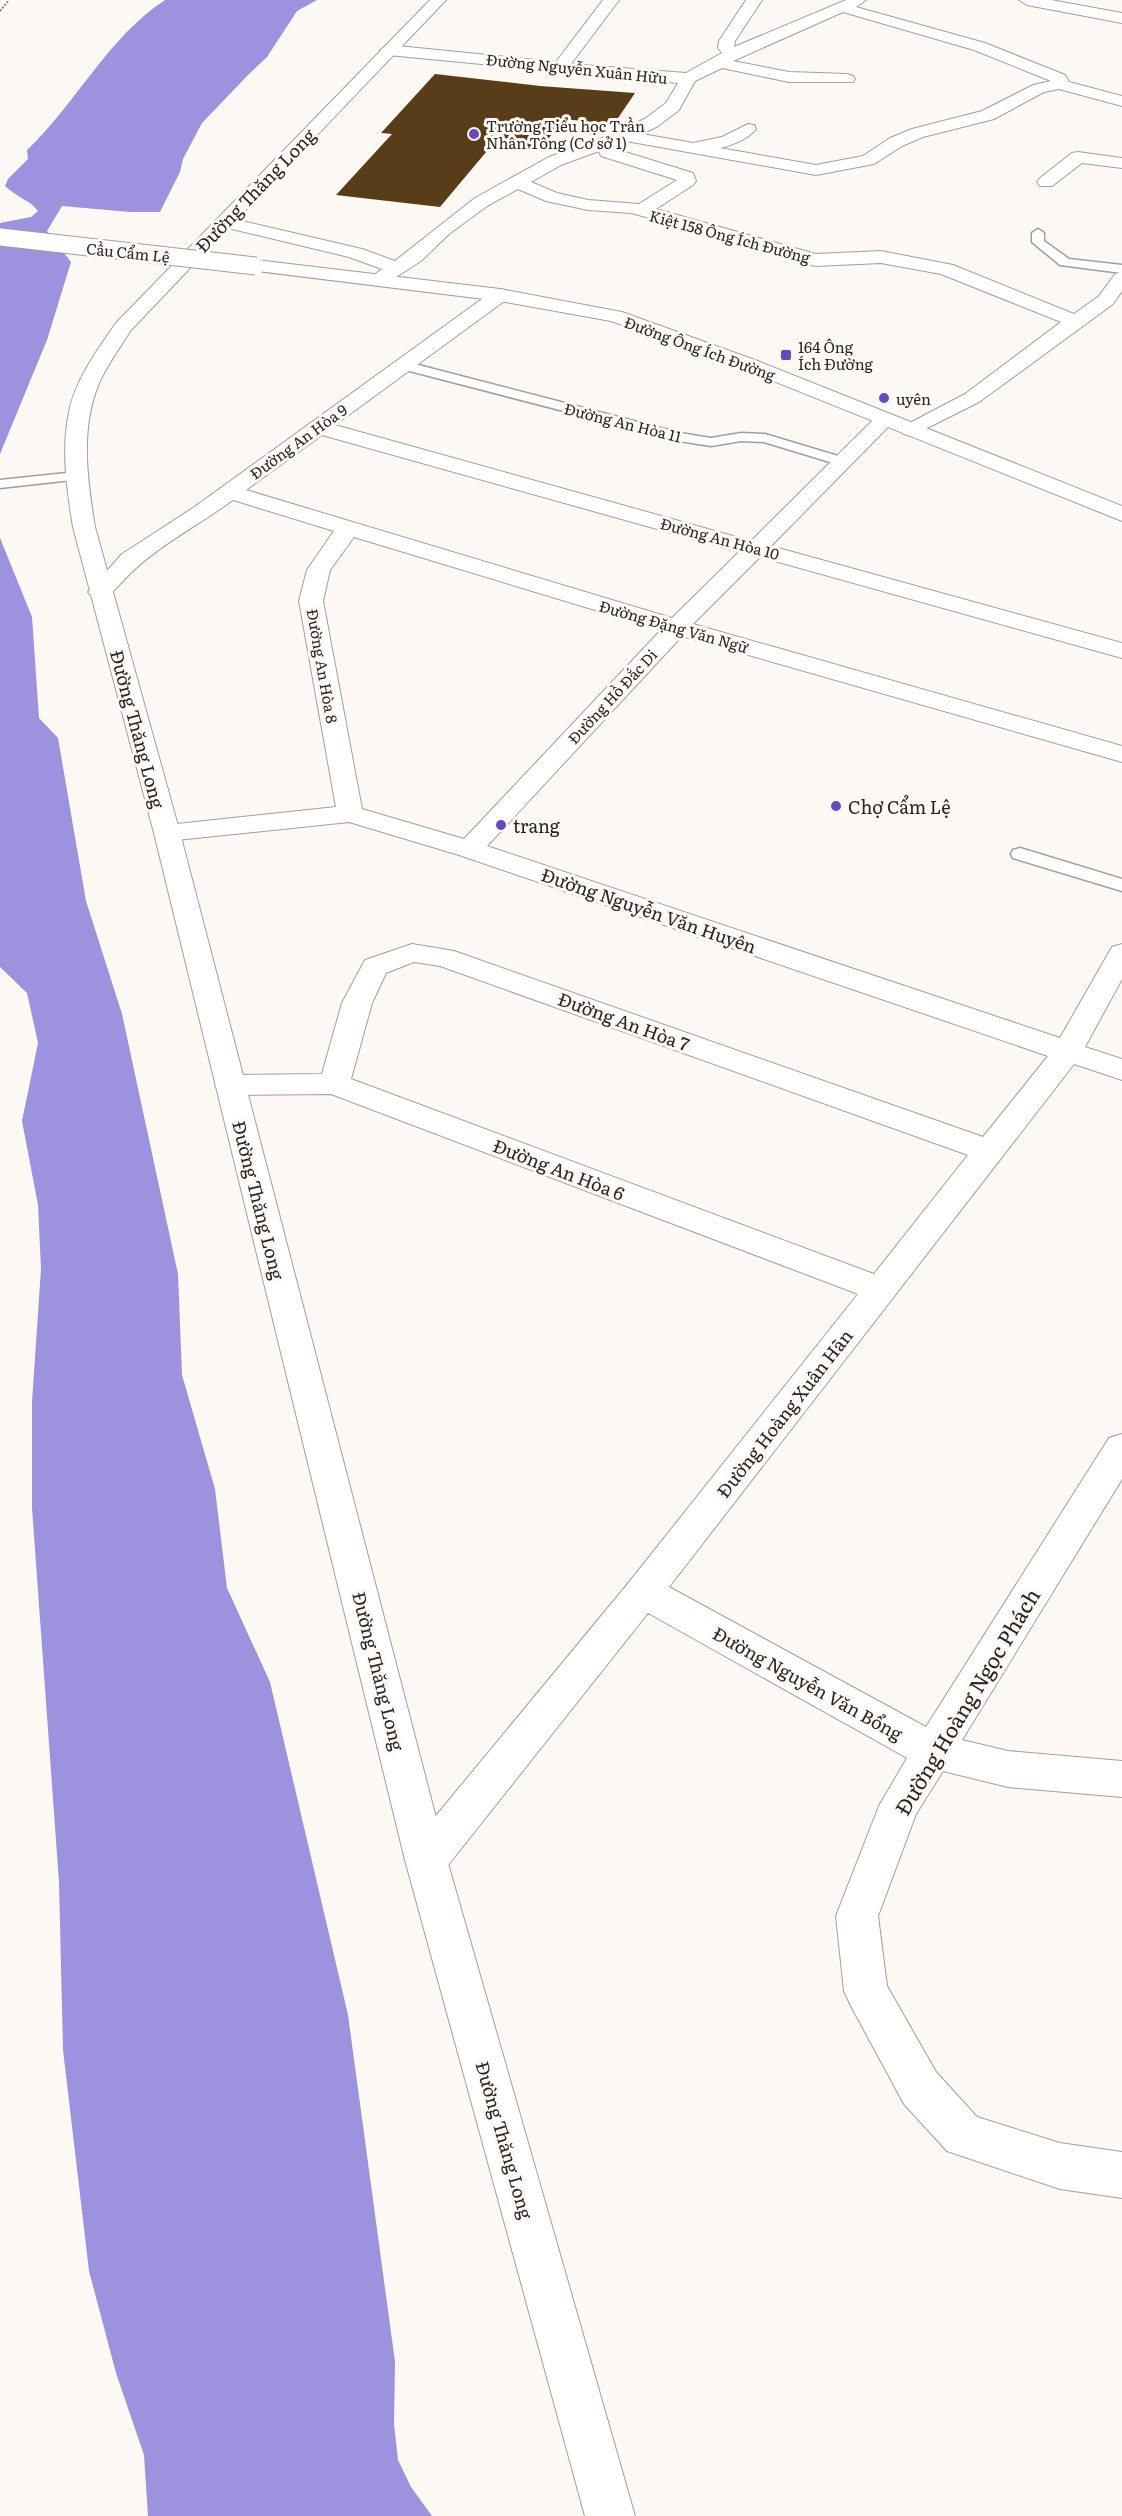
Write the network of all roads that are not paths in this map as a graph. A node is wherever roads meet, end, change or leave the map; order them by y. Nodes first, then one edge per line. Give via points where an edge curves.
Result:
1 (438, 0) edge
2 (611, 0) edge
3 (754, 0) edge
4 (1027, 0) edge
5 (1053, 2) edge
6 (851, 4) edge
7 (1122, 18) edge
8 (388, 50) junction
9 (726, 58) junction
10 (561, 66) junction
11 (689, 78) junction
12 (847, 79) dead end
13 (1059, 84) junction
14 (1122, 101) edge
15 (748, 129) dead end
16 (625, 136) junction
17 (592, 148) junction
18 (694, 149) junction
19 (1122, 163) edge
20 (517, 182) junction
21 (1046, 182) dead end
22 (641, 211) junction
23 (225, 222) junction
24 (1038, 233) dead end
25 (0, 237) edge
26 (256, 266) joint
27 (397, 268) junction
28 (1122, 269) edge
29 (1122, 278) edge
30 (378, 280) junction
31 (500, 295) junction
32 (1075, 321) junction
33 (403, 365) junction
34 (885, 420) junction
35 (317, 428) junction
36 (911, 430) junction
37 (843, 462) junction
38 (76, 476) junction
39 (0, 484) edge
40 (228, 492) junction
41 (1122, 514) edge
42 (349, 528) junction
43 (756, 548) junction
44 (100, 592) junction
45 (676, 627) junction
46 (1122, 651) edge
47 (1122, 754) edge
48 (350, 814) junction
49 (167, 833) junction
50 (470, 849) junction
51 (1020, 854) dead end
52 (1122, 885) edge
53 (1122, 953) edge
54 (1067, 1052) junction
55 (1122, 1070) edge
56 (334, 1084) junction
57 (230, 1085) junction
58 (989, 1151) junction
59 (881, 1290) junction
60 (1122, 1448) edge
61 (643, 1592) junction
62 (932, 1751) junction
63 (1122, 1779) edge
64 (426, 1860) junction
65 (1122, 2175) edge
66 (610, 2516) edge

1 - 8 street, Đường Thăng Long
2 - 10 street
3 - 9 street via 727,41
4 - 5 street
5 - 7 street
6 - 9 street, Đường Nguyễn Xuân Hữu
6 - 13 street via 1027,63 1059,78
8 - 10 street, Đường Nguyễn Xuân Hữu
8 - 23 street, Đường Thăng Long
9 - 11 street, Đường Nguyễn Xuân Hữu
9 - 12 street via 789,77
10 - 11 street, Đường Nguyễn Xuân Hữu
11 - 16 street via 673,106
13 - 14 street
13 - 18 street via 1040,88 988,115 918,133 868,160 829,168 804,169
15 - 18 street via 727,141
16 - 17 street
16 - 18 street
17 - 20 street via 555,161
17 - 22 street, Kiệt 158 Ông Ích Đường via 687,177 687,181
19 - 21 street via 1078,157
20 - 22 street via 552,197
20 - 27 street via 481,202
22 - 32 street, Kiệt 158 Ông Ích Đường via 814,260 882,256 946,269
23 - 27 street
23 - 38 street, Đường Thăng Long via 145,302 104,354 79,412
24 - 28 lane via 1038,242 1065,262
25 - 26 street, Cầu Cẩm Lệ, bridge
26 - 30 street, Đường Ông Ích Đường
27 - 30 street
29 - 32 street via 1106,300
30 - 31 street, Đường Ông Ích Đường
31 - 33 street, Đường An Hòa 9
31 - 34 street, Đường Ông Ích Đường via 615,316
32 - 36 street via 972,398
33 - 35 street, Đường An Hòa 9
33 - 37 lane, Đường An Hòa 11 via 679,437 711,442 765,438
34 - 36 street, Đường Ông Ích Đường
34 - 37 street, Đường Hồ Đắc Di
35 - 40 street, Đường An Hòa 9
35 - 43 street, Đường An Hòa 10
36 - 41 street, Đường Ông Ích Đường
37 - 43 street, Đường Hồ Đắc Di
38 - 39 lane
38 - 44 street, Đường Thăng Long
40 - 42 street, Đường Đặng Văn Ngữ
40 - 44 street, Đường An Hòa 9 via 130,560
42 - 45 street, Đường Đặng Văn Ngữ
42 - 48 street, Đường An Hòa 8 via 324,558 312,582 311,601
43 - 45 street, Đường Hồ Đắc Di
43 - 46 street, Đường An Hòa 10
44 - 49 street, Đường Thăng Long
45 - 47 street, Đường Đặng Văn Ngữ
45 - 50 street, Đường Hồ Đắc Di
48 - 49 street, Đường Nguyễn Văn Huyên
48 - 50 street, Đường Nguyễn Văn Huyên
49 - 57 street, Đường Thăng Long
50 - 54 street, Đường Nguyễn Văn Huyên
51 - 52 lane
53 - 54 street, Đường Hoàng Xuân Hãn
54 - 55 street, Đường Nguyễn Văn Huyên
54 - 58 street, Đường Hoàng Xuân Hãn
56 - 57 street, Đường An Hòa 6
56 - 58 street, Đường An Hòa 7 via 357,1003 375,967 412,953 444,957
56 - 59 street, Đường An Hòa 6
57 - 64 street, Đường Thăng Long
58 - 59 street, Đường Hoàng Xuân Hãn
59 - 61 street, Đường Hoàng Xuân Hãn
60 - 62 street, Đường Hoàng Ngọc Phách
61 - 62 street, Đường Nguyễn Văn Bổng
61 - 64 street, Đường Hoàng Xuân Hãn
62 - 63 street, Đường Nguyễn Văn Bổng via 1008,1769
62 - 65 street, Đường Hoàng Ngọc Phách via 899,1806 857,1916 866,1991 920,2088 963,2135 1060,2166
64 - 66 street, Đường Thăng Long

